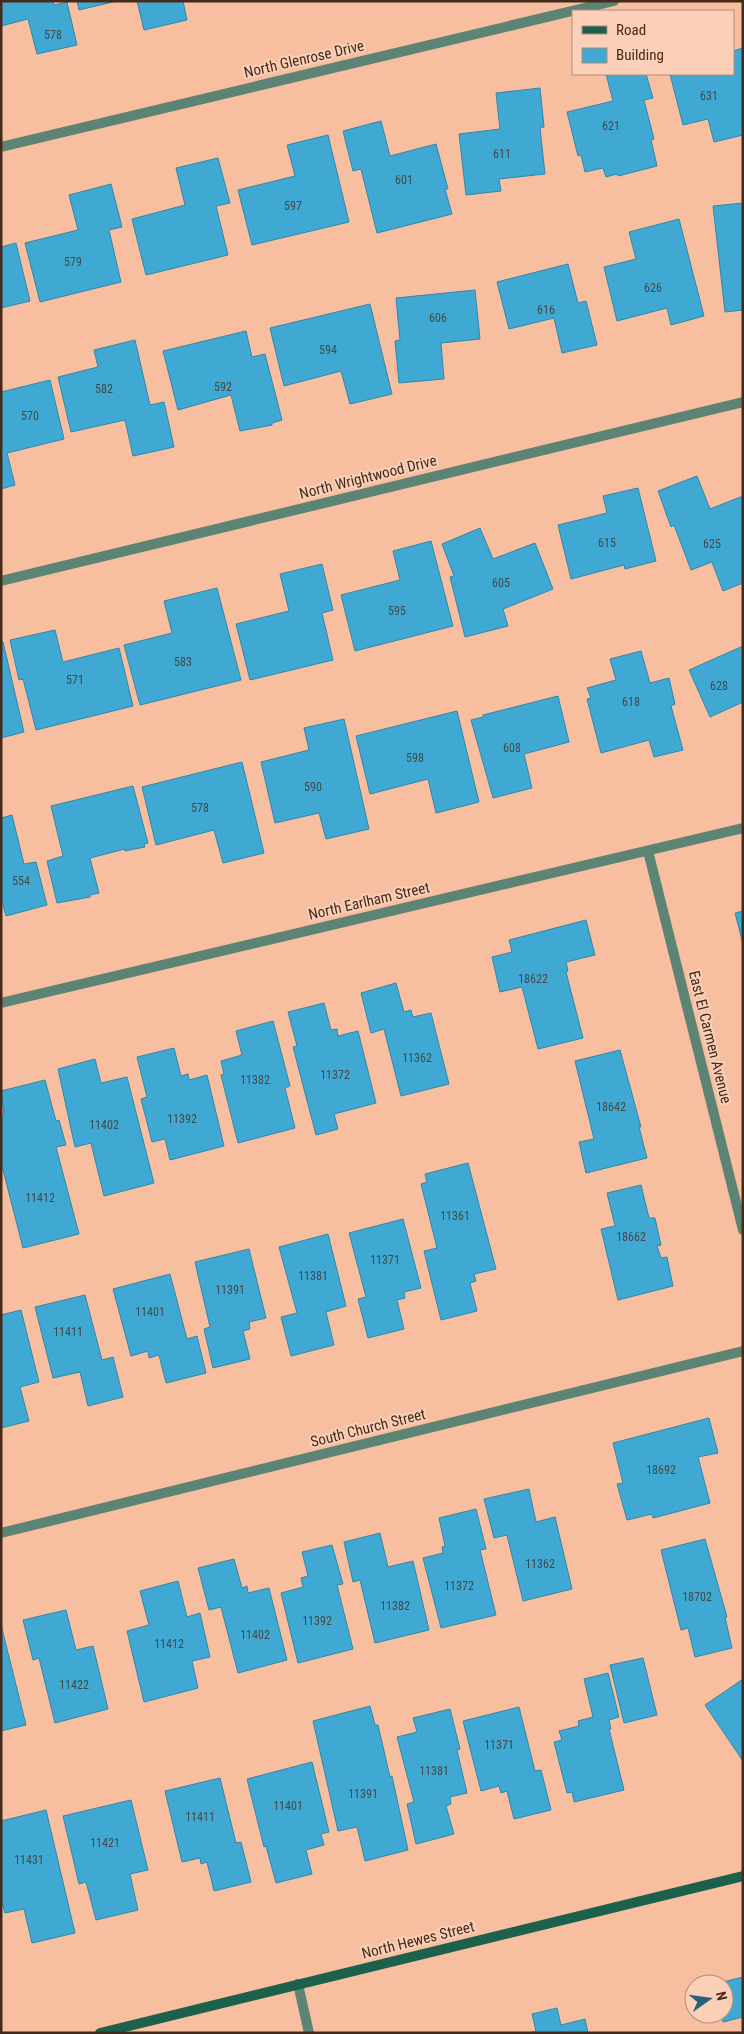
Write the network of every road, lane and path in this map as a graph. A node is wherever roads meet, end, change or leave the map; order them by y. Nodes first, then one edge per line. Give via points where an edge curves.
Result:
1 (614, 1) edge
2 (576, 10) edge
3 (572, 11) edge
4 (1, 147) edge
5 (743, 402) edge
6 (1, 581) edge
7 (743, 828) edge
8 (648, 851) junction
9 (1, 1004) edge
10 (742, 1226) edge
11 (743, 1351) edge
12 (1, 1533) edge
13 (743, 1876) edge
14 (298, 1984) junction
15 (100, 2033) edge
16 (309, 2033) edge

1 - 2 street, North Glenrose Drive
3 - 4 street, North Glenrose Drive
5 - 6 street, North Wrightwood Drive
7 - 8 street, North Earlham Street
8 - 9 street, North Earlham Street
8 - 10 street, East El Carmen Avenue
11 - 12 street, South Church Street
13 - 14 main road, North Hewes Street
14 - 15 main road, North Hewes Street
14 - 16 street

